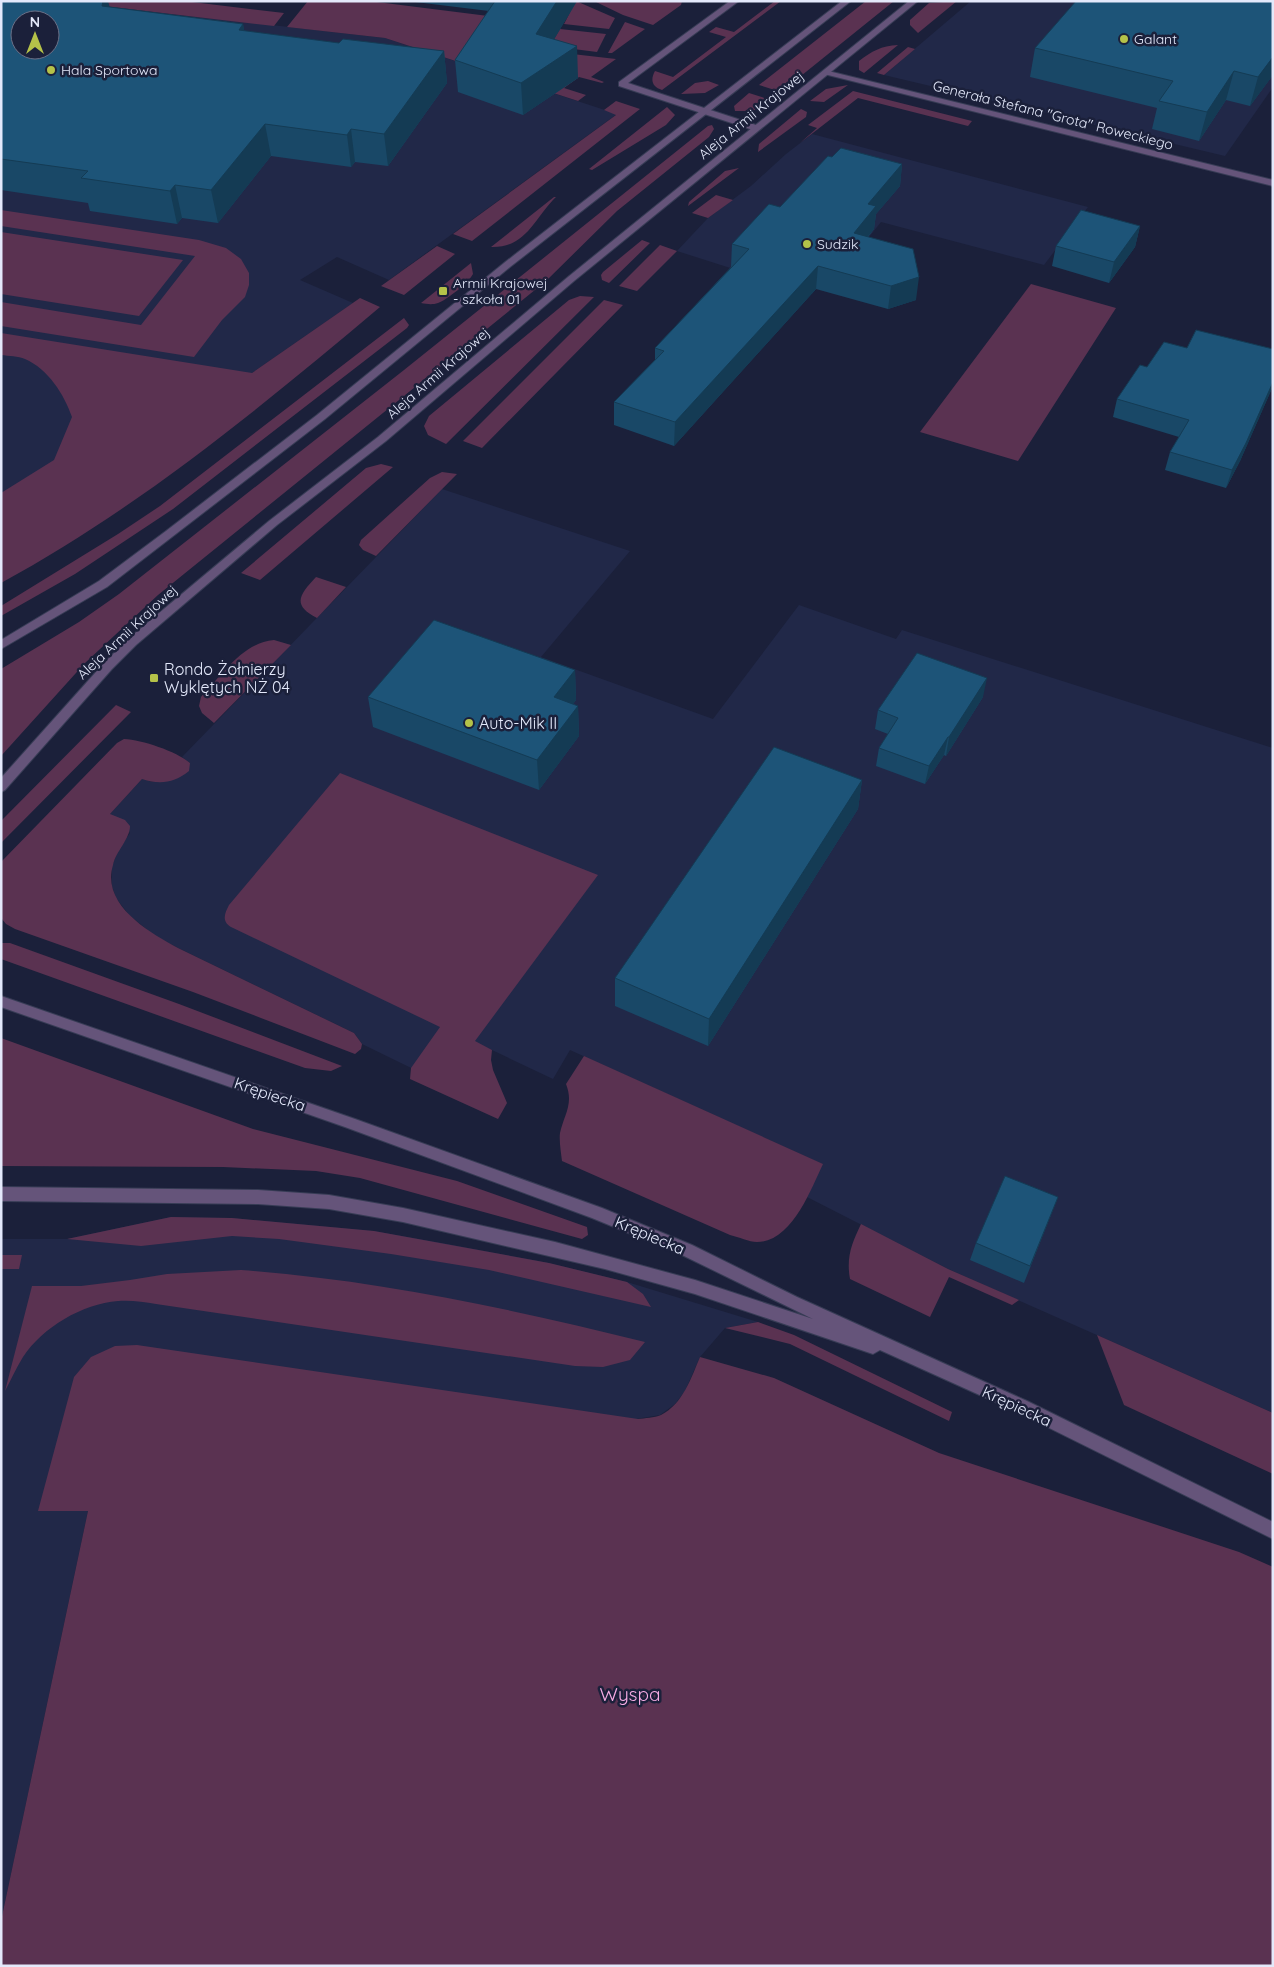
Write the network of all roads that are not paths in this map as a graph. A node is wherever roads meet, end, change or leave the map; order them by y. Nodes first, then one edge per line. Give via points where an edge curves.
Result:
1 (735, 1) edge
2 (847, 1) edge
3 (914, 1) edge
4 (826, 72) junction
5 (705, 112) junction
6 (756, 128) junction
7 (1273, 184) edge
8 (1, 645) edge
9 (1, 787) edge
10 (1, 1001) edge
11 (1, 1194) edge
12 (932, 1366) junction
13 (1273, 1532) edge

1 - 5 street via 622,84
2 - 5 street, Aleja Armii Krajowej
3 - 4 street, Aleja Armii Krajowej
4 - 6 street, Aleja Armii Krajowej
4 - 7 street, Generała Stefana "Grota" Roweckiego
5 - 6 street
5 - 8 street, Aleja Armii Krajowej via 508,265 321,417 110,578
6 - 9 street, Aleja Armii Krajowej via 503,335 382,439 272,523 132,642 82,693
10 - 12 street, Krępiecka via 341,1119 597,1213 686,1250
11 - 12 street via 258,1197 329,1202 402,1215 555,1249 695,1287
12 - 13 street, Krępiecka via 1020,1406

